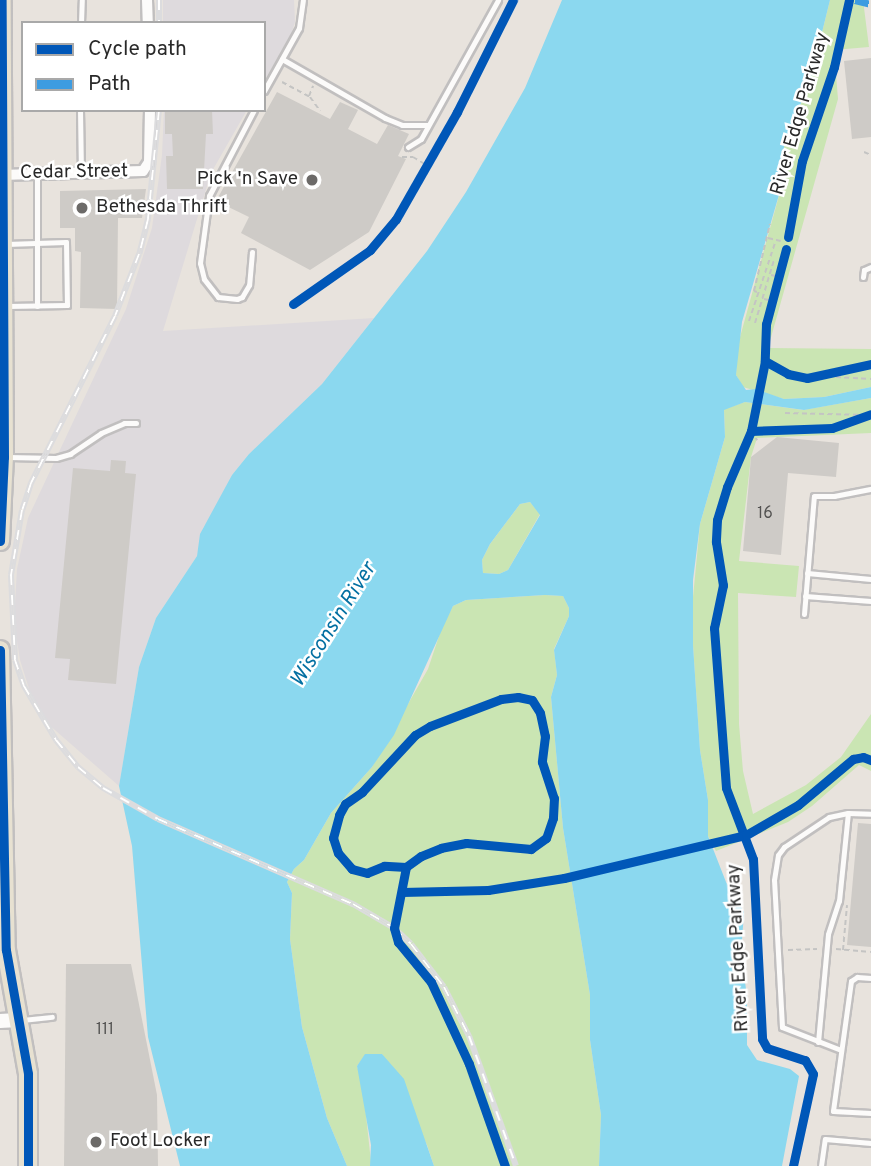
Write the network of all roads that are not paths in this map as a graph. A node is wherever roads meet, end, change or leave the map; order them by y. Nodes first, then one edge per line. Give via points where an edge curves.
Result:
1 (2, 0) edge
2 (82, 0) edge
3 (147, 0) edge
4 (303, 0) edge
5 (498, 0) edge
6 (81, 21) edge
7 (148, 21) edge
8 (282, 59) junction
9 (266, 87) edge
10 (80, 112) edge
11 (150, 112) edge
12 (253, 112) edge
13 (428, 125) junction
14 (408, 147) dead end
15 (37, 174) junction
16 (80, 174) junction
17 (1, 175) edge
18 (37, 243) junction
19 (3, 244) junction
20 (252, 252) dead end
21 (871, 267) edge
22 (863, 277) dead end
23 (3, 306) junction
24 (37, 306) junction
25 (136, 423) dead end
26 (2, 457) edge
27 (871, 489) edge
28 (0, 541) edge
29 (807, 573) junction
30 (871, 579) edge
31 (805, 596) junction
32 (871, 601) edge
33 (804, 614) dead end
34 (0, 650) edge
35 (2, 740) edge
36 (848, 813) junction
37 (871, 814) edge
38 (871, 978) edge
39 (52, 1017) dead end
40 (18, 1020) junction
41 (0, 1021) edge
42 (818, 1042) junction
43 (841, 1050) junction
44 (871, 1113) edge
45 (871, 1143) edge
46 (28, 1166) edge
47 (821, 1166) edge

1 - 17 main road
2 - 6 lane
3 - 7 street
4 - 8 lane via 299,28
5 - 13 lane
8 - 9 lane
8 - 13 lane via 385,118 402,125
10 - 16 lane
11 - 16 street, Cedar Street via 147,168 131,173
12 - 20 lane via 209,196 200,262 204,279 218,297 242,297 249,285
13 - 14 lane via 417,143
15 - 16 street, Cedar Street
15 - 17 street, Cedar Street
15 - 18 lane
17 - 19 main road
18 - 19 lane
18 - 24 lane
18 - 24 lane via 66,242 67,305
19 - 23 main road
21 - 22 lane via 864,270
23 - 24 lane
23 - 26 main road
25 - 26 lane via 101,433 56,458
26 - 28 main road
27 - 29 lane via 814,496
29 - 30 lane
29 - 31 lane
31 - 32 lane
31 - 33 lane
34 - 35 main road
35 - 40 main road via 6,950
36 - 37 lane
36 - 42 lane via 839,901 828,934
36 - 42 lane via 829,817 784,847 774,880 782,1027
38 - 43 lane via 857,977 851,982
39 - 40 lane
40 - 41 street
40 - 46 main road via 28,1074
42 - 43 lane
43 - 44 lane via 833,1111
45 - 47 lane via 825,1139

